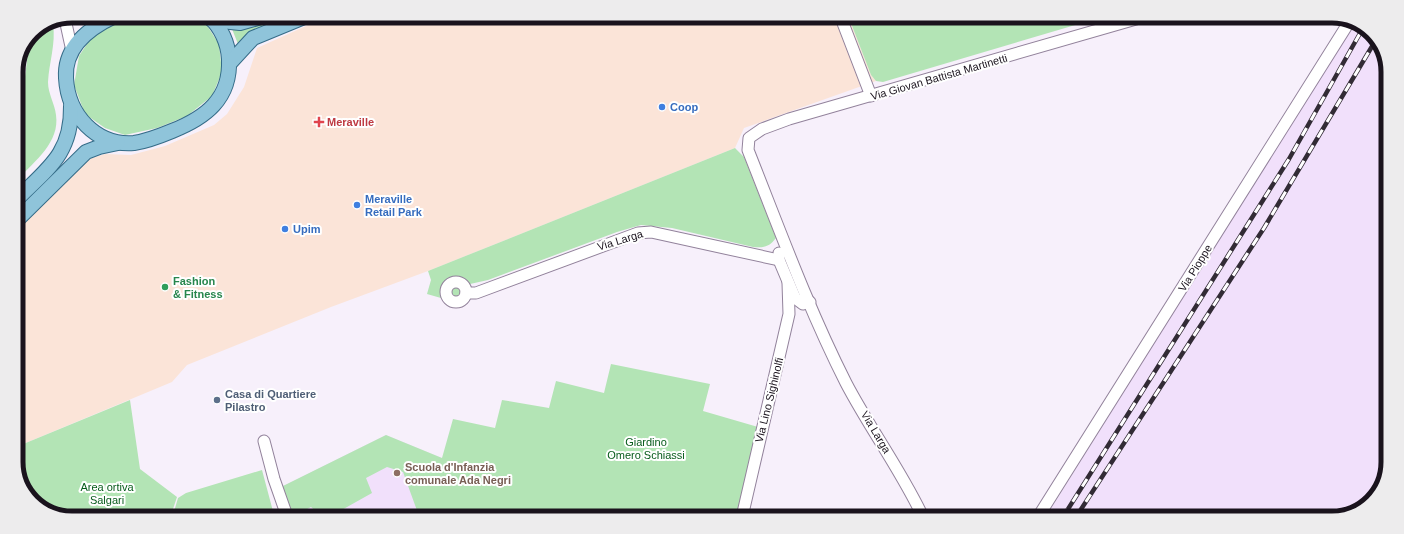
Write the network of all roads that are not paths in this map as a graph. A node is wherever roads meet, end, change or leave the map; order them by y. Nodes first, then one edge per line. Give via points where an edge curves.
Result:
1 (100, 23) edge
2 (214, 23) edge
3 (289, 23) edge
4 (843, 23) edge
5 (1119, 23) edge
6 (66, 24) edge
7 (1347, 26) edge
8 (72, 51) junction
9 (229, 64) junction
10 (871, 96) junction
11 (71, 106) junction
12 (123, 142) junction
13 (747, 143) joint
14 (23, 193) edge
15 (23, 214) edge
16 (786, 245) junction
17 (779, 260) junction
18 (788, 283) junction
19 (466, 293) dead end
20 (810, 302) junction
21 (264, 441) dead end
22 (285, 511) edge
23 (743, 511) edge
24 (920, 511) edge
25 (1042, 511) edge

1 - 8 main road via 85,33
2 - 9 main road via 226,41
3 - 9 main road via 253,38
4 - 10 street
5 - 10 street, Via Giovan Battista Martinetti
6 - 8 street
7 - 25 street, Via Pioppe
8 - 11 main road via 65,76
9 - 12 main road via 227,80 219,99 201,118 152,139
10 - 13 street, Via Giovan Battista Martinetti via 762,129 751,135
11 - 12 main road via 78,118 94,132 111,140
11 - 14 main road via 70,133 66,146
12 - 15 main road via 86,152
13 - 16 street, Via Larga
16 - 17 street via 778,254
16 - 20 street, Via Larga
17 - 18 street
17 - 19 street, Via Larga via 651,232 638,233 476,293
18 - 20 street via 795,298 803,304
18 - 23 street, Via Lino Sighinolfi via 789,314
20 - 24 street, Via Larga via 846,383 905,480
21 - 22 street

